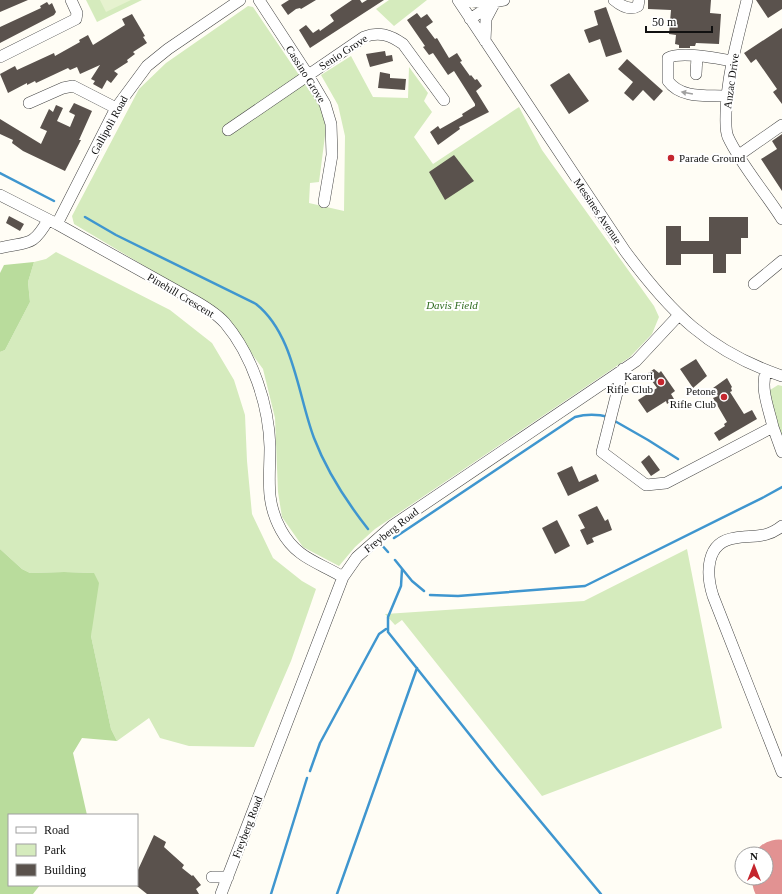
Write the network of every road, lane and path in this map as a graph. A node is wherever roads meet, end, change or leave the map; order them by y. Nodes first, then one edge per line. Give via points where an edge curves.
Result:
1 (71, 0) edge
2 (240, 0) edge
3 (258, 0) edge
4 (458, 0) edge
5 (465, 0) edge
6 (639, 0) edge
7 (747, 0) edge
8 (498, 1) edge
9 (616, 2) edge
10 (470, 18) junction
11 (485, 42) junction
12 (0, 56) edge
13 (698, 56) junction
14 (732, 61) junction
15 (696, 74) dead end
16 (308, 75) junction
17 (726, 96) junction
18 (444, 100) dead end
19 (29, 103) dead end
20 (116, 108) junction
21 (782, 125) edge
22 (228, 130) dead end
23 (739, 155) junction
24 (0, 196) edge
25 (324, 202) dead end
26 (780, 213) edge
27 (52, 222) junction
28 (0, 248) edge
29 (782, 261) edge
30 (754, 284) dead end
31 (678, 316) junction
32 (623, 369) junction
33 (766, 371) junction
34 (782, 376) edge
35 (773, 427) junction
36 (782, 452) edge
37 (782, 526) edge
38 (343, 576) junction
39 (782, 772) edge
40 (212, 877) dead end
41 (228, 878) junction
42 (221, 894) edge

1 - 12 street via 77,12 76,19
2 - 20 street, Gallipoli Road via 147,66
3 - 16 street, Cassino Grove
4 - 10 street, Messines Avenue
5 - 8 street
6 - 9 street via 635,8
7 - 14 street, Anzac Drive
8 - 10 street
8 - 11 street via 486,19
10 - 11 street, Messines Avenue
11 - 31 street, Messines Avenue via 625,251 650,285
13 - 14 street
13 - 15 street
17 -> 13 street via 678,91 668,81 668,58 675,55
14 - 17 street, Anzac Drive
16 - 18 street, Senio Grove via 364,37 382,34 393,37 402,44
16 - 22 street, Senio Grove
16 - 25 street, Cassino Grove via 325,104 331,124 332,155
17 - 23 street, Anzac Drive via 728,136
19 - 20 street via 73,86
20 - 27 street, Gallipoli Road
21 - 23 street
23 - 26 street, Anzac Drive
24 - 27 street, Pinehill Crescent
27 - 28 street, Gallipoli Road via 32,241 24,245
27 - 38 street, Pinehill Crescent via 194,300 224,322 240,344 251,366 265,409 270,446 268,483 271,507 281,531 298,552
29 - 30 street
31 - 32 street, Freyberg Road via 636,361
31 - 33 street, Messines Avenue via 710,341
32 - 35 street via 602,452 646,485 666,483
32 - 38 street, Freyberg Road via 392,526 357,557
33 - 34 street, Messines Avenue
33 - 35 street via 763,379
35 - 36 street
37 - 39 street via 763,536 733,538 721,543 712,552 708,567 712,596
38 - 41 street, Freyberg Road
40 - 41 street
41 - 42 street, Freyberg Road

